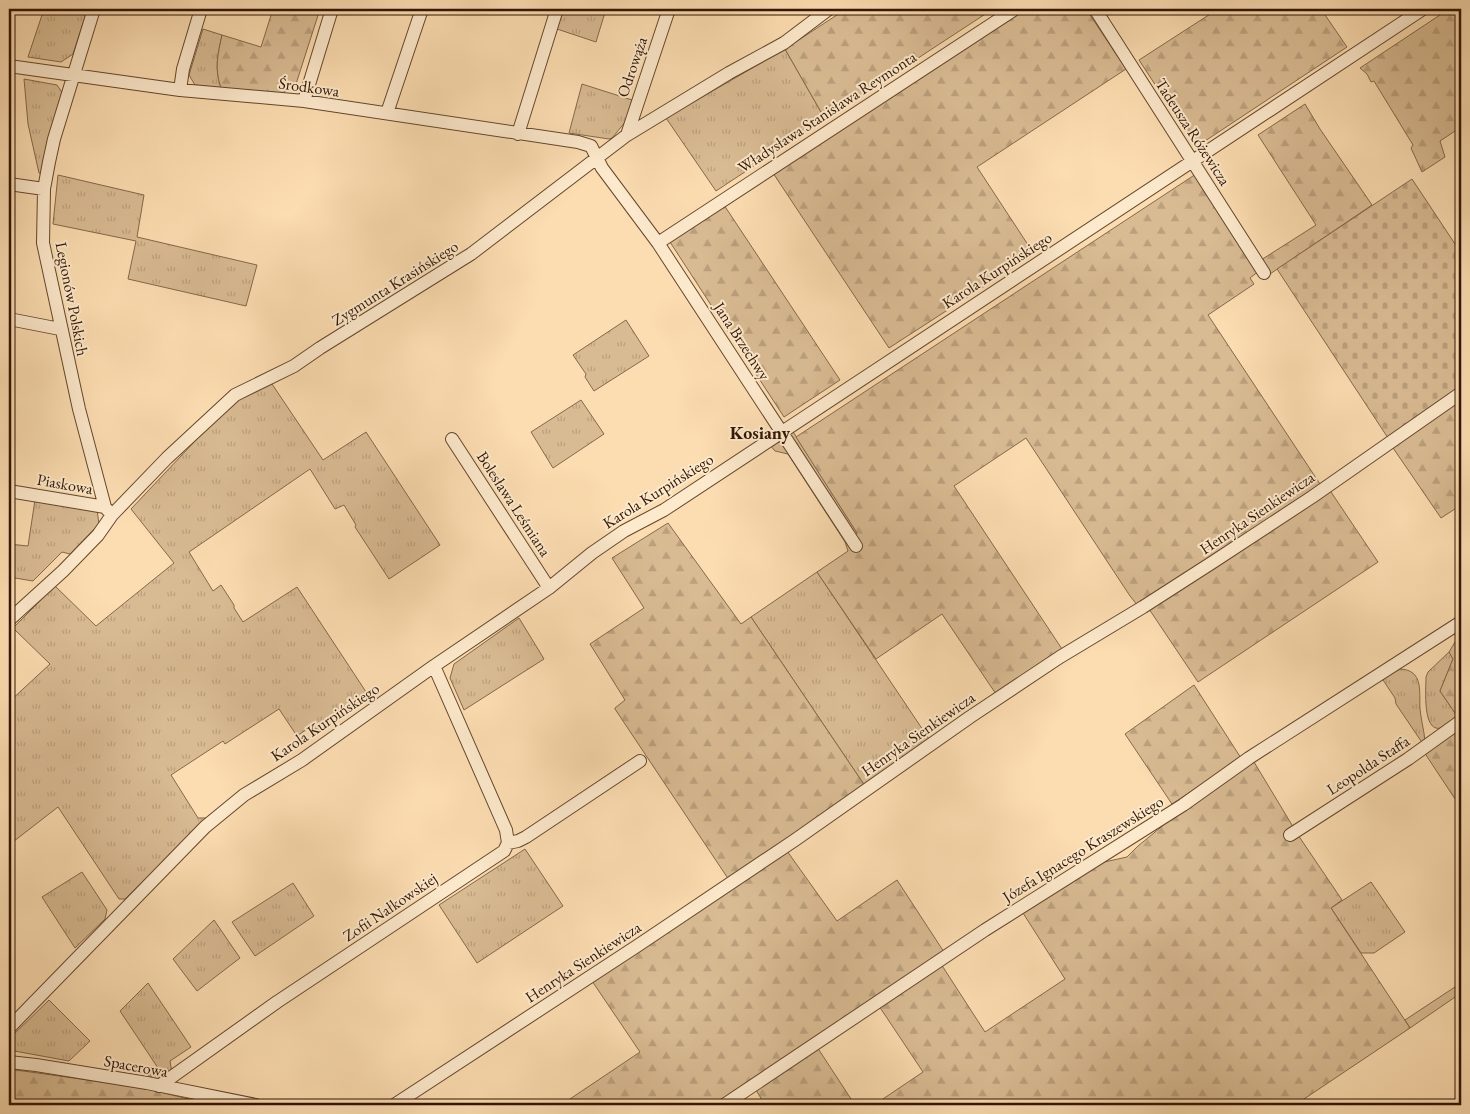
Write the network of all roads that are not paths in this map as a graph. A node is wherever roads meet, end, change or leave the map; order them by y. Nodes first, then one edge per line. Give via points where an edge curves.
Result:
1 (94, 9) edge
2 (201, 9) edge
3 (332, 9) edge
4 (422, 9) edge
5 (557, 9) edge
6 (669, 9) edge
7 (829, 9) edge
8 (1015, 9) edge
9 (1095, 9) edge
10 (1423, 9) edge
11 (9, 66) edge
12 (74, 76) junction
13 (180, 90) junction
14 (304, 101) junction
15 (387, 113) junction
16 (518, 134) junction
17 (626, 135) junction
18 (596, 158) junction
19 (1192, 160) junction
20 (9, 184) edge
21 (44, 189) junction
22 (658, 243) junction
23 (1264, 273) dead end
24 (9, 319) edge
25 (60, 329) junction
26 (1461, 393) edge
27 (782, 431) junction
28 (452, 439) dead end
29 (9, 491) edge
30 (109, 511) junction
31 (856, 546) dead end
32 (549, 588) junction
33 (9, 620) edge
34 (1461, 622) edge
35 (434, 666) junction
36 (1461, 721) edge
37 (640, 761) dead end
38 (1290, 835) dead end
39 (508, 843) junction
40 (9, 1028) edge
41 (9, 1062) edge
42 (159, 1086) junction
43 (256, 1105) edge
44 (394, 1105) edge
45 (724, 1105) edge

1 - 12 street, Legionów Polskich
2 - 13 street
3 - 14 street
4 - 15 street
5 - 16 street
6 - 17 street, Odrowąża
7 - 17 street, Zygmunta Krasińskiego via 784,43
8 - 22 street, Władysława Stanisława Reymonta
9 - 19 street, Tadeusza Różewicza
10 - 19 street, Karola Kurpińskiego
11 - 12 street, Środkowa
12 - 13 street, Środkowa
12 - 21 street, Legionów Polskich via 54,139
13 - 14 street, Środkowa
14 - 15 street, Środkowa
15 - 16 street, Środkowa
16 - 18 street, Środkowa via 586,144 591,146
17 - 18 street, Zygmunta Krasińskiego
18 - 22 street, Jana Brzechwy
18 - 30 street, Zygmunta Krasińskiego via 471,254 294,366 235,395
19 - 23 street, Tadeusza Różewicza
19 - 27 street, Karola Kurpińskiego
20 - 21 street
21 - 25 street, Legionów Polskich via 43,243
22 - 27 street, Jana Brzechwy
24 - 25 street
25 - 30 street, Legionów Polskich
26 - 44 street, Henryka Sienkiewicza via 1312,497 1060,657 795,840
27 - 31 street, Jana Brzechwy
27 - 32 street, Karola Kurpińskiego via 664,510 592,553
28 - 32 street, Bolesława Leśmiana
29 - 30 street, Piaskowa
30 - 33 street, Zygmunta Krasińskiego via 98,535
32 - 35 street, Karola Kurpińskiego
34 - 45 street, Józefa Ignacego Kraszewskiego via 1249,758 1183,805 985,930
35 - 39 street via 506,830
35 - 40 street, Karola Kurpińskiego via 302,760 244,795 205,827
36 - 38 street, Leopolda Staffa
37 - 39 street, Zofii Nałkowskiej via 526,837
39 - 42 street, Zofii Nałkowskiej via 500,854 277,1002
41 - 42 street, Spacerowa
42 - 43 street, Spacerowa

